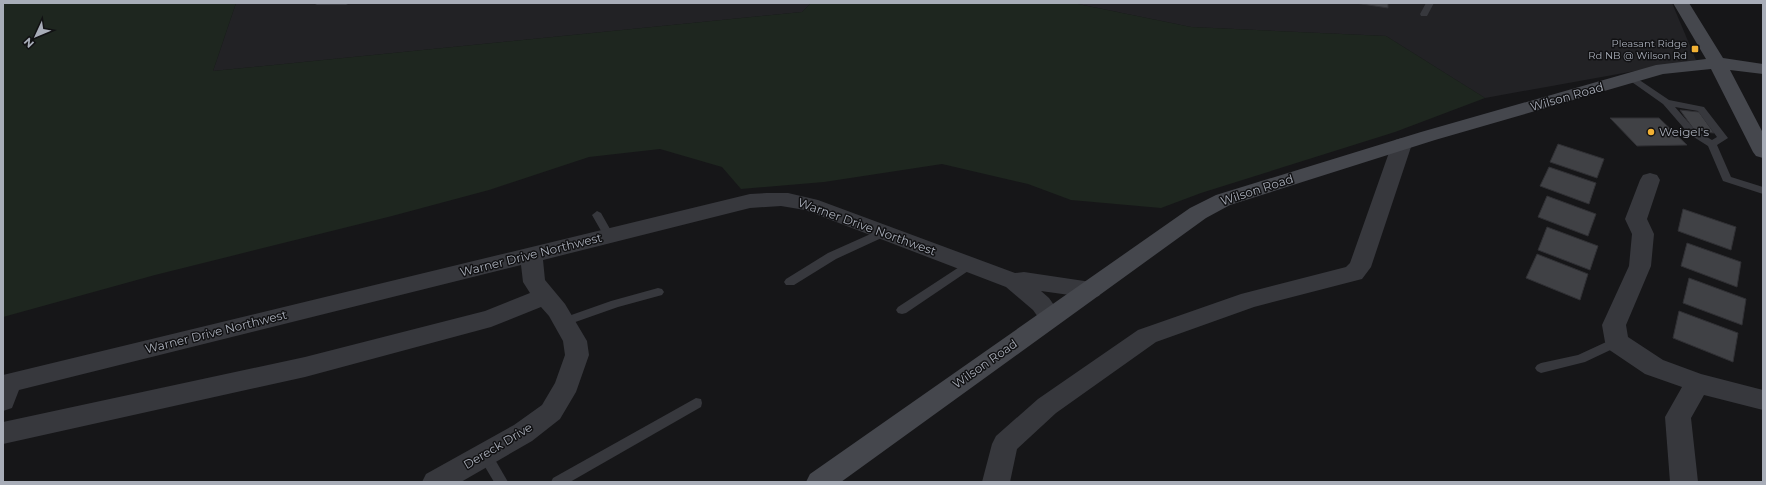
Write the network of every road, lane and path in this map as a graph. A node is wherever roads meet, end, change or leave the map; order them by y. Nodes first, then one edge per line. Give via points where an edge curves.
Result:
1 (317, 3) edge
2 (346, 3) edge
3 (1430, 3) edge
4 (1681, 3) edge
5 (1424, 14) dead end
6 (1717, 63) junction
7 (1763, 69) edge
8 (1632, 78) junction
9 (1666, 102) junction
10 (1402, 144) junction
11 (1712, 144) junction
12 (1763, 152) edge
13 (1650, 180) dead end
14 (1763, 191) edge
15 (597, 215) dead end
16 (884, 232) junction
17 (609, 236) junction
18 (531, 256) junction
19 (970, 264) junction
20 (1014, 281) junction
21 (790, 282) dead end
22 (1091, 290) junction
23 (658, 292) dead end
24 (545, 296) junction
25 (902, 310) dead end
26 (1051, 318) junction
27 (564, 322) junction
28 (1617, 342) junction
29 (1541, 368) dead end
30 (1698, 384) junction
31 (1763, 400) edge
32 (3, 401) edge
33 (696, 403) dead end
34 (3, 433) edge
35 (484, 455) junction
36 (436, 482) edge
37 (501, 482) edge
38 (558, 482) edge
39 (820, 482) edge
40 (996, 482) edge
41 (1684, 482) edge

1 - 2 lane
3 - 5 lane
4 - 6 street
6 - 7 street, Wilson Road
6 - 8 street, Wilson Road via 1662,69
6 - 12 street
8 - 9 lane
8 - 10 street, Wilson Road
9 - 11 lane via 1692,132
9 - 11 lane via 1701,109 1723,138
10 - 22 street, Wilson Road via 1223,200 1198,213
10 - 40 street via 1360,267 1354,273 1249,300 1147,336 1047,406 1005,444
11 - 14 lane via 1728,179
13 - 28 street via 1636,218 1643,234 1640,266 1614,325
15 - 17 lane
16 - 17 street, Warner Drive Northwest via 811,205 777,198 750,201
16 - 19 street, Warner Drive Northwest
16 - 21 lane via 832,256
17 - 18 street, Warner Drive Northwest
18 - 24 street, Dereck Drive via 534,282
18 - 32 street, Warner Drive Northwest via 8,383
19 - 20 street, Warner Drive Northwest
19 - 25 lane
20 - 22 street via 1024,280
20 - 26 street, Warner Drive Northwest via 1037,300
22 - 26 street, Wilson Road
23 - 27 lane
24 - 27 street, Dereck Drive
24 - 34 street via 491,318 304,367
26 - 39 street, Wilson Road
27 - 35 street, Dereck Drive via 575,341 577,355 567,385 551,412 523,433
28 - 29 lane via 1581,359
28 - 30 street via 1654,367
30 - 31 street
30 - 41 street via 1678,417
33 - 38 lane
35 - 36 street, Dereck Drive
35 - 37 lane

